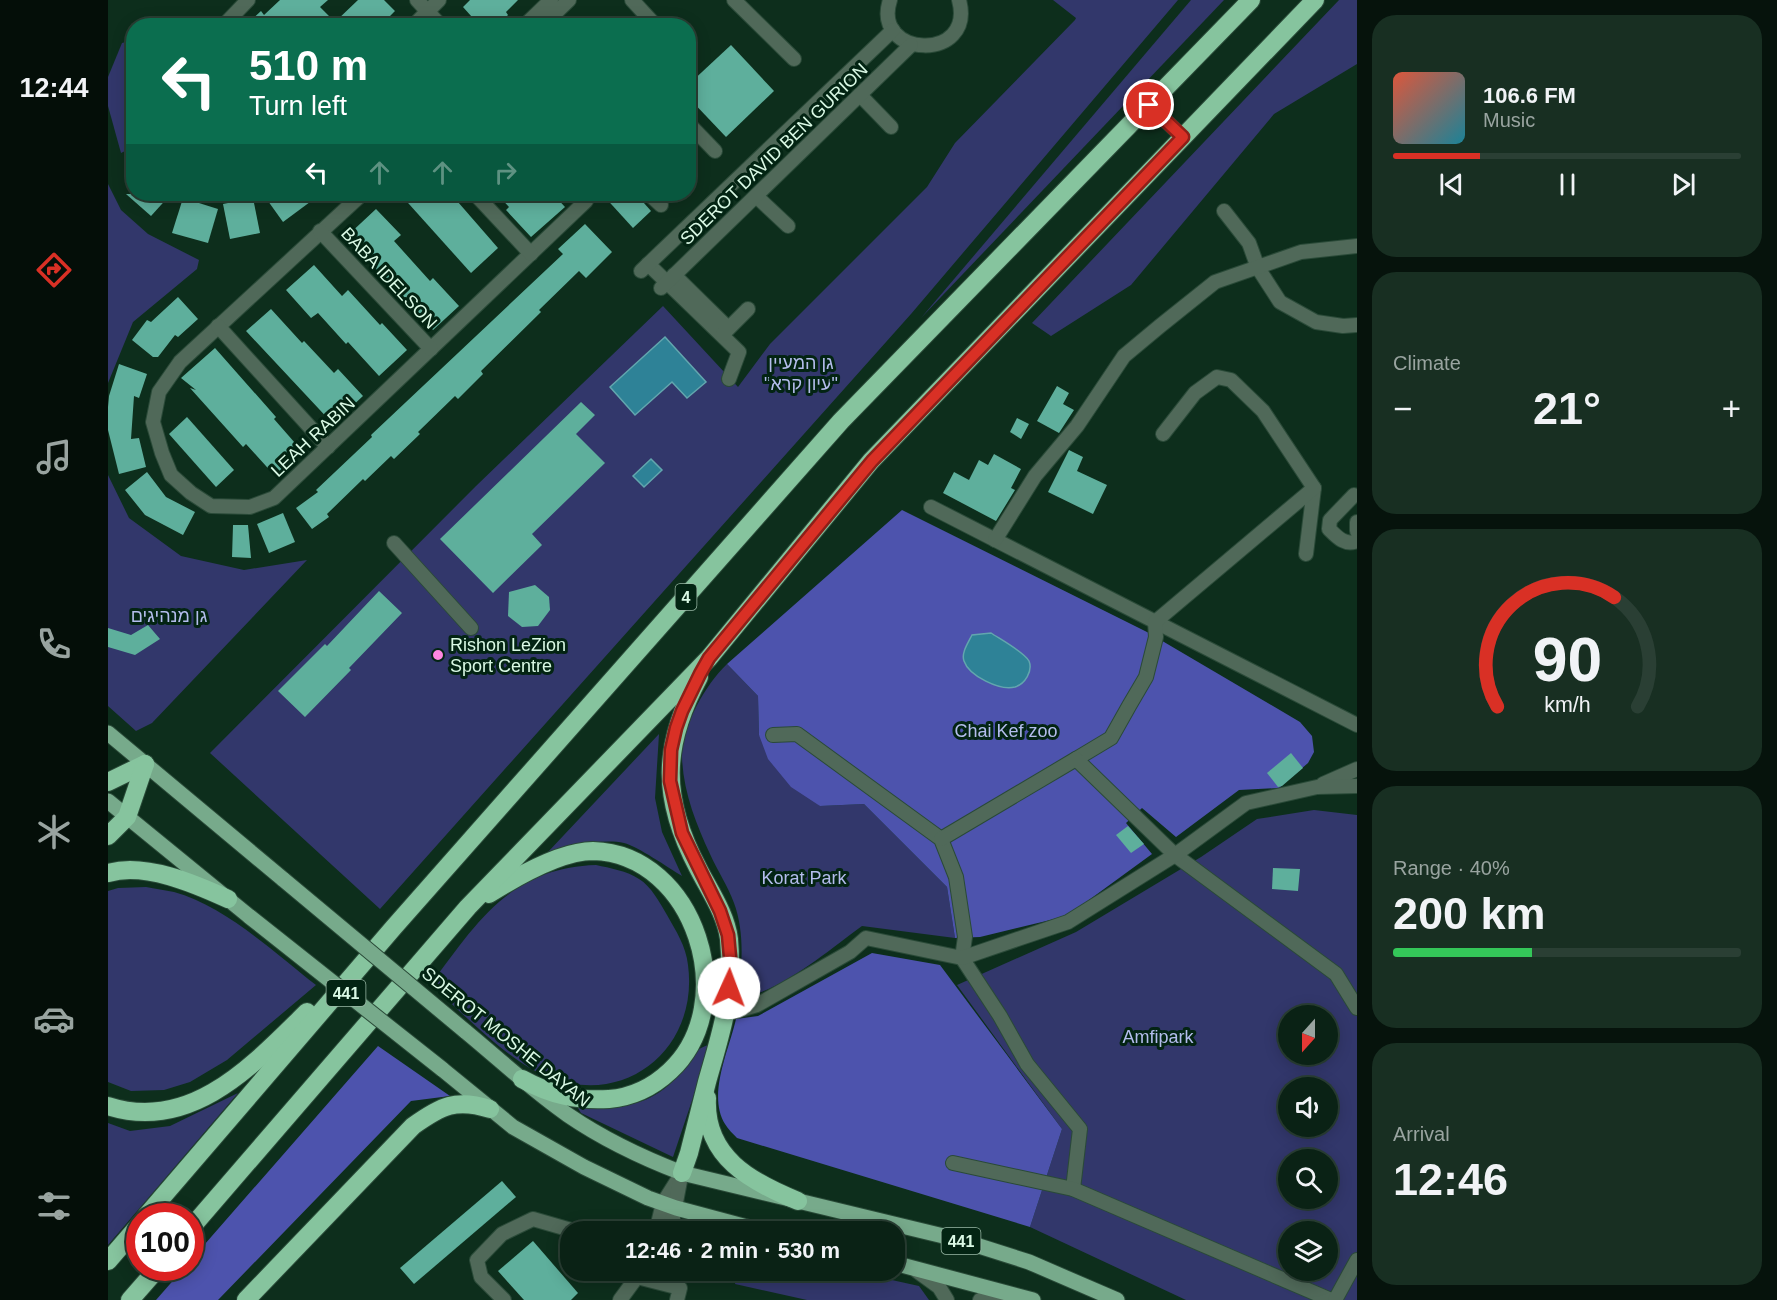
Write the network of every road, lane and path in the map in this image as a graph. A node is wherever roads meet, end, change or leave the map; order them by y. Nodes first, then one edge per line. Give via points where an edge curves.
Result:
1 (248, 0) edge
2 (417, 0) edge
3 (439, 0) edge
4 (551, 0) edge
5 (569, 0) edge
6 (632, 0) edge
7 (734, 0) edge
8 (890, 0) edge
9 (1251, 0) edge
10 (1315, 0) edge
11 (960, 1) edge
12 (428, 11) junction
13 (231, 18) edge
14 (421, 18) edge
15 (434, 18) edge
16 (532, 18) edge
17 (550, 18) edge
18 (649, 18) edge
19 (893, 30) junction
20 (911, 45) junction
21 (794, 59) dead end
22 (860, 95) junction
23 (1149, 105) junction
24 (891, 127) dead end
25 (696, 131) edge
26 (1183, 137) junction
27 (715, 150) dead end
28 (756, 196) junction
29 (354, 201) edge
30 (482, 201) edge
31 (586, 201) dead end
32 (657, 201) edge
33 (661, 205) dead end
34 (1224, 211) dead end
35 (788, 226) dead end
36 (320, 231) junction
37 (1357, 246) edge
38 (531, 254) junction
39 (1258, 268) junction
40 (667, 282) junction
41 (748, 309) dead end
42 (1357, 325) edge
43 (218, 326) junction
44 (725, 332) junction
45 (431, 349) junction
46 (729, 378) dead end
47 (1163, 434) dead end
48 (328, 447) junction
49 (1314, 488) junction
50 (1354, 495) dead end
51 (931, 507) dead end
52 (1357, 522) edge
53 (1357, 531) edge
54 (995, 540) junction
55 (1357, 541) edge
56 (394, 543) dead end
57 (1306, 554) dead end
58 (1155, 622) junction
59 (471, 628) dead end
60 (709, 658) junction
61 (1355, 725) edge
62 (108, 733) edge
63 (773, 735) dead end
64 (1076, 759) junction
65 (145, 764) junction
66 (1357, 769) edge
67 (108, 782) edge
68 (1357, 786) edge
69 (1317, 787) junction
70 (108, 801) edge
71 (126, 817) junction
72 (108, 836) edge
73 (941, 839) junction
74 (1174, 855) junction
75 (108, 873) edge
76 (228, 899) junction
77 (468, 907) junction
78 (394, 927) junction
79 (962, 958) junction
80 (1357, 1008) edge
81 (728, 1009) junction
82 (522, 1079) junction
83 (707, 1082) junction
84 (108, 1106) edge
85 (490, 1109) junction
86 (953, 1163) dead end
87 (682, 1173) junction
88 (1073, 1189) junction
89 (798, 1201) junction
90 (157, 1203) edge
91 (669, 1206) junction
92 (204, 1213) edge
93 (662, 1221) edge
94 (667, 1221) edge
95 (725, 1221) edge
96 (560, 1227) edge
97 (126, 1240) edge
98 (1357, 1260) edge
99 (108, 1261) edge
100 (905, 1265) edge
101 (905, 1266) edge
102 (147, 1281) edge
103 (635, 1281) edge
104 (660, 1281) edge
105 (1008, 1293) junction
106 (130, 1300) edge
107 (246, 1300) edge
108 (504, 1300) edge
109 (620, 1300) edge
110 (677, 1300) edge
111 (947, 1300) edge
112 (980, 1300) edge
113 (1033, 1300) edge
114 (1117, 1300) edge
115 (1333, 1300) edge

1 - 13 street
2 - 12 street
3 - 12 street
4 - 16 street
5 - 17 street
6 - 18 street
7 - 21 street
8 - 19 street
9 - 23 highway, 4
10 - 26 highway
11 - 20 street via 960,21 946,40 935,45
12 - 14 street
12 - 15 street
19 - 20 street
19 - 40 street, SDEROT DAVID BEN GURION via 644,268
20 - 22 street, SDEROT DAVID BEN GURION
22 - 24 street
22 - 28 street, SDEROT DAVID BEN GURION
23 - 26 street
23 - 78 highway, 4 via 841,421
25 - 27 street
26 - 60 highway via 872,461
28 - 35 street
28 - 40 street, SDEROT DAVID BEN GURION
29 - 36 street, LEAH RABIN
30 - 38 street
31 - 38 street, LEAH RABIN
32 - 33 street
34 - 39 street via 1249,243
36 - 43 street, LEAH RABIN
36 - 45 street, BABA IDELSON
37 - 39 street via 1301,252
38 - 45 street, LEAH RABIN
39 - 42 street via 1280,302 1316,322
39 - 54 street via 1215,282 1124,356 1077,426 1035,476
40 - 44 street
41 - 44 street
43 - 48 street
43 - 48 street, LEAH RABIN via 180,362 159,392 153,422 171,475 211,506 250,507 274,498
44 - 46 street via 739,352
45 - 48 street, LEAH RABIN
47 - 49 street via 1195,393 1217,377 1231,380 1263,411
49 - 57 street
49 - 58 street
50 - 55 street via 1330,520 1329,530 1340,540
51 - 54 street
52 - 53 street
54 - 58 street
56 - 59 street
58 - 61 street
58 - 64 street via 1156,637 1146,677 1125,714 1111,738
60 - 77 highway
60 - 81 highway via 676,728 670,781 682,833 728,935
62 - 65 main road, SDEROT MOSHE DAYAN / 441
63 - 73 street via 797,734
64 - 73 street
64 - 74 street
65 - 67 highway
65 - 71 highway
65 - 82 main road, SDEROT MOSHE DAYAN / 441, bridge
66 - 69 street
68 - 69 street
69 - 74 street via 1246,803
70 - 71 main road, 441
71 - 72 highway
71 - 76 main road, 441
73 - 79 street via 956,877 965,937
74 - 79 street via 1068,922
74 - 80 street via 1336,974
75 - 76 highway via 154,873
76 - 85 main road, 441, bridge
77 - 82 highway via 537,867 569,855 592,851 612,854 648,868 665,882 693,926 701,950 704,1007 698,1029 689,1048 661,1080 630,1095 582,1099 548,1092
77 - 92 highway
78 - 84 highway via 268,1051 216,1092 176,1110 157,1113
78 - 90 highway, 4
79 - 81 street via 866,938 850,952 757,1005
79 - 88 street via 1027,1064 1080,1129
81 - 83 highway
82 - 87 main road, SDEROT MOSHE DAYAN / 441 via 580,1122
83 - 87 highway
83 - 89 highway via 711,1128 731,1164 753,1180
85 - 91 main road, 441 via 513,1127 584,1167
85 - 107 highway via 453,1104 436,1109 413,1126
86 - 88 street
87 - 89 main road, SDEROT MOSHE DAYAN / 441
87 - 91 street
88 - 115 street
89 - 114 main road, SDEROT MOSHE DAYAN / 441 via 989,1249 1056,1272
91 - 93 street
91 - 94 street
91 - 95 main road, 441
96 - 108 street via 533,1219 502,1234 477,1260 481,1277
97 - 99 highway
98 - 115 street
100 - 105 main road, 441
101 - 111 street via 939,1287
102 - 106 highway
103 - 109 street
104 - 110 street via 680,1288
105 - 112 street
105 - 113 main road, 441

